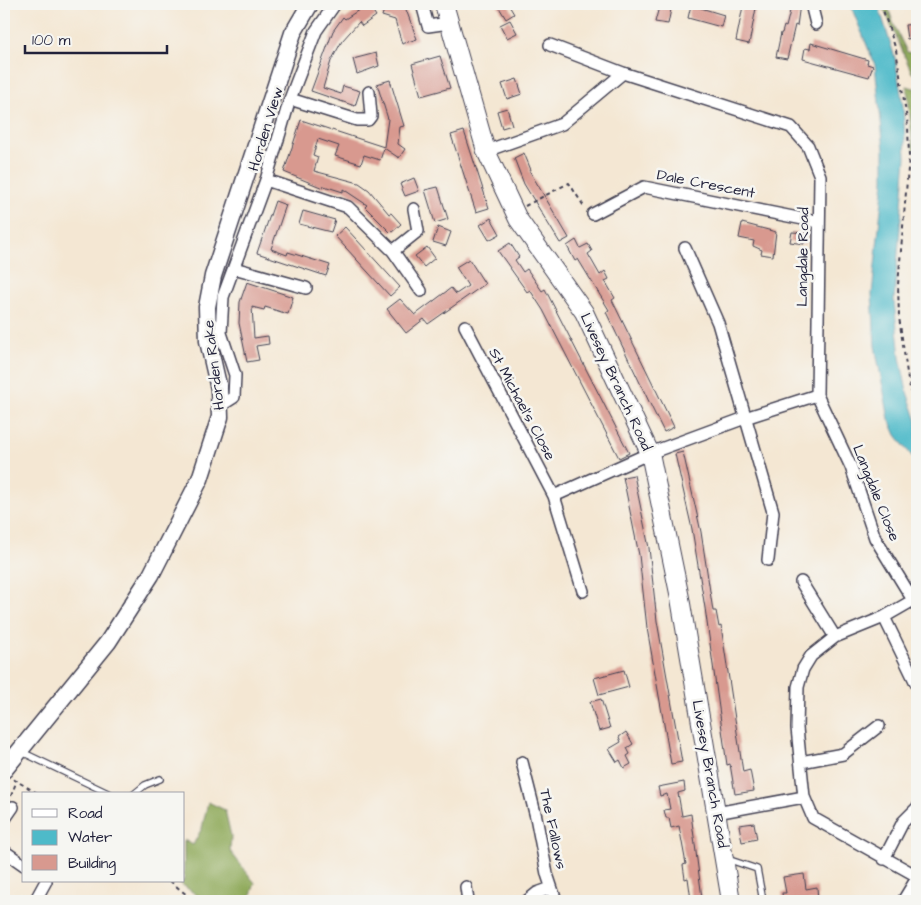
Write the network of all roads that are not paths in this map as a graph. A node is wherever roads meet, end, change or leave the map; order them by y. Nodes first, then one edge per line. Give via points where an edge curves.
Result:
1 (310, 4) edge
2 (335, 4) edge
3 (422, 4) edge
4 (811, 4) edge
5 (446, 10) edge
6 (816, 24) dead end
7 (550, 45) dead end
8 (623, 73) junction
9 (369, 92) dead end
10 (290, 99) junction
11 (486, 151) junction
12 (266, 180) junction
13 (414, 209) dead end
14 (593, 214) road end
15 (818, 222) junction
16 (685, 248) dead end
17 (393, 251) junction
18 (234, 268) junction
19 (306, 288) dead end
20 (421, 291) dead end
21 (465, 326) dead end
22 (817, 395) junction
23 (220, 406) junction
24 (745, 418) junction
25 (650, 453) junction
26 (554, 496) junction
27 (768, 560) dead end
28 (801, 582) dead end
29 (583, 591) dead end
30 (915, 599) edge
31 (884, 618) junction
32 (835, 637) junction
33 (917, 685) edge
34 (878, 726) dead end
35 (20, 751) junction
36 (522, 762) dead end
37 (801, 762) junction
38 (7, 774) edge
39 (160, 779) dead end
40 (106, 792) edge
41 (136, 792) edge
42 (804, 797) junction
43 (13, 807) dead end
44 (917, 808) edge
45 (716, 812) junction
46 (4, 820) edge
47 (4, 851) edge
48 (724, 858) junction
49 (884, 859) junction
50 (22, 864) edge
51 (917, 877) edge
52 (45, 882) edge
53 (466, 887) dead end
54 (551, 888) junction
55 (35, 901) edge
56 (468, 901) edge
57 (527, 901) edge
58 (556, 901) edge
59 (731, 901) edge
60 (763, 901) edge
61 (903, 901) edge

1 - 23 street, Horden Rake via 293,32 213,276 207,307 208,341
2 - 10 street, Horden View via 316,30
3 - 5 street via 428,26
4 - 6 street
5 - 11 main road, Livesey Branch Road
7 - 8 street, Langdale Road
8 - 11 street via 562,124
8 - 15 street, Langdale Road via 792,127 808,146 820,176
9 - 10 street via 371,116 368,120 357,120
10 - 12 street, Horden View
11 - 25 main road, Livesey Branch Road via 518,219 584,312
12 - 17 street via 348,208
12 - 18 street, Horden View
13 - 17 street via 418,232
14 - 15 street, Dale Crescent via 644,187
15 - 22 street, Langdale Road
16 - 24 street via 718,323
17 - 20 street
18 - 19 street
18 - 23 street, Horden View via 223,297 221,334 235,375 234,397
21 - 26 street, St Michael's Close
22 - 24 street
22 - 30 street, Langdale Close via 851,467 875,538
23 - 35 street, Horden Rake via 217,430 200,480 150,575 108,642
24 - 25 street
24 - 27 street via 773,512
25 - 26 street
25 - 45 main road, Livesey Branch Road via 680,598
26 - 29 street, St Michael's Close
28 - 32 street
30 - 31 street
31 - 32 street
31 - 33 street
32 - 37 street via 812,656 803,669 798,687 797,728
34 - 37 street via 843,754
35 - 38 street, Horden Rake
35 - 40 lane
36 - 54 street, The Fallows
37 - 42 street
39 - 41 lane
42 - 45 street
42 - 49 street via 814,818
43 - 46 street
44 - 49 street via 903,822
45 - 48 main road, Livesey Branch Road
47 - 50 street
48 - 59 main road, Livesey Branch Road
48 - 60 lane via 757,869
49 - 51 street
51 - 61 street
52 - 55 street
53 - 56 street
54 - 57 street
54 - 58 street, The Fallows

